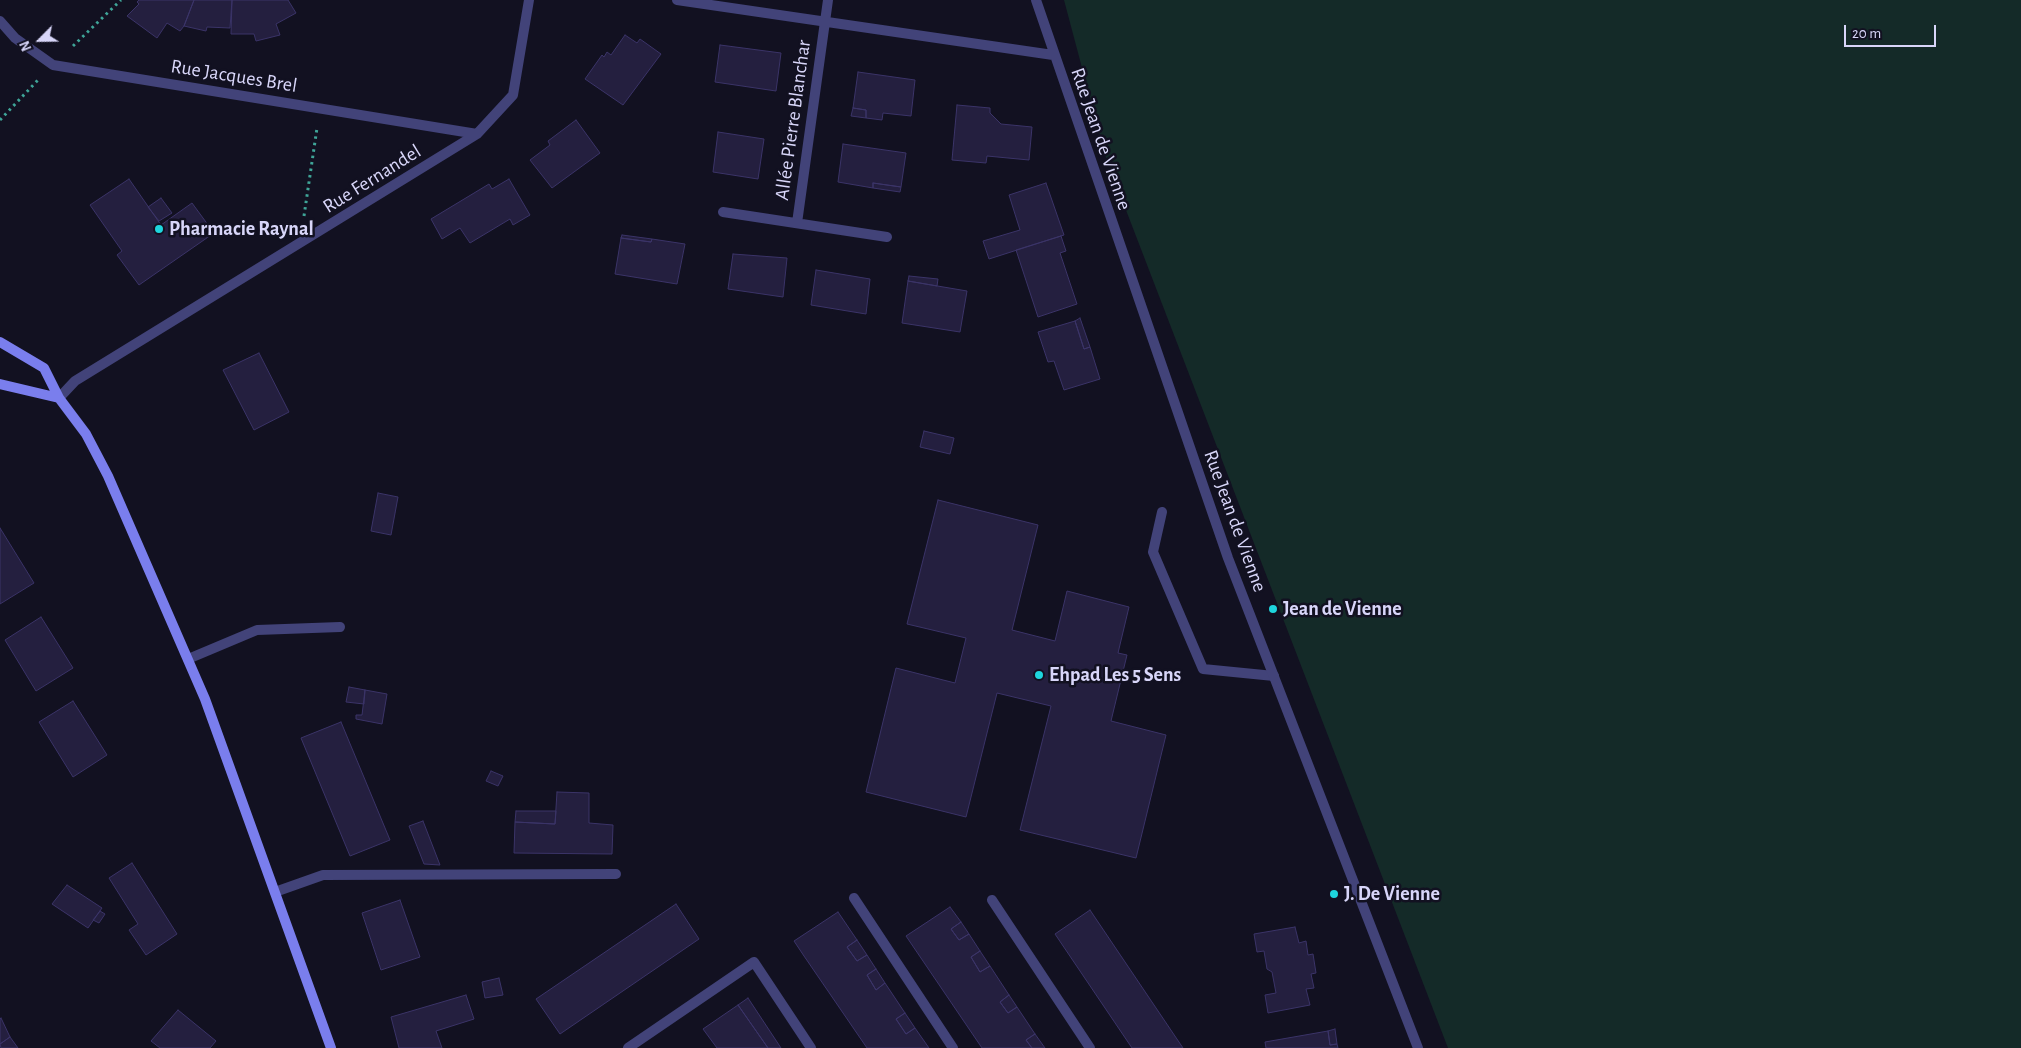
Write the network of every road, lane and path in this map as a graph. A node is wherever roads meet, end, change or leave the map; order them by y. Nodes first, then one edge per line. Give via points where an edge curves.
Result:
1 (529, 0) edge
2 (677, 0) edge
3 (828, 0) edge
4 (1036, 0) edge
5 (0, 21) edge
6 (824, 22) junction
7 (1053, 55) junction
8 (320, 108) junction
9 (477, 134) junction
10 (723, 212) dead end
11 (797, 223) junction
12 (887, 237) dead end
13 (300, 244) junction
14 (0, 342) edge
15 (0, 384) edge
16 (59, 398) junction
17 (1162, 512) dead end
18 (340, 627) dead end
19 (188, 659) junction
20 (1274, 676) junction
21 (616, 874) dead end
22 (275, 892) junction
23 (854, 898) dead end
24 (992, 900) dead end
25 (331, 1048) edge
26 (628, 1048) edge
27 (811, 1048) edge
28 (953, 1048) edge
29 (1090, 1048) edge
30 (1418, 1048) edge

1 - 9 street, Rue Fernandel via 513,95
2 - 6 street, Allée Pierre Blanchar
3 - 6 street, Allée Pierre Blanchar
4 - 7 street, Rue Jean de Vienne
5 - 8 street, Rue Jacques Brel via 15,38 53,65
6 - 7 street, Allée Pierre Blanchar
6 - 11 street, Allée Pierre Blanchar
7 - 20 street, Rue Jean de Vienne via 1228,558
8 - 9 street, Rue Jacques Brel
8 - 13 path
9 - 13 street, Rue Fernandel
10 - 11 street, Allée Pierre Blanchar
11 - 12 street, Allée Pierre Blanchar
13 - 16 street, Rue Fernandel via 75,381
14 - 16 main road via 44,368
15 - 16 main road
16 - 19 main road via 86,434 108,476
17 - 20 street via 1153,552 1202,669
18 - 19 street via 257,630
19 - 22 main road
20 - 30 street, Rue Jean de Vienne
21 - 22 street via 323,875
22 - 25 main road
23 - 28 street
24 - 29 street
26 - 27 street via 754,962

